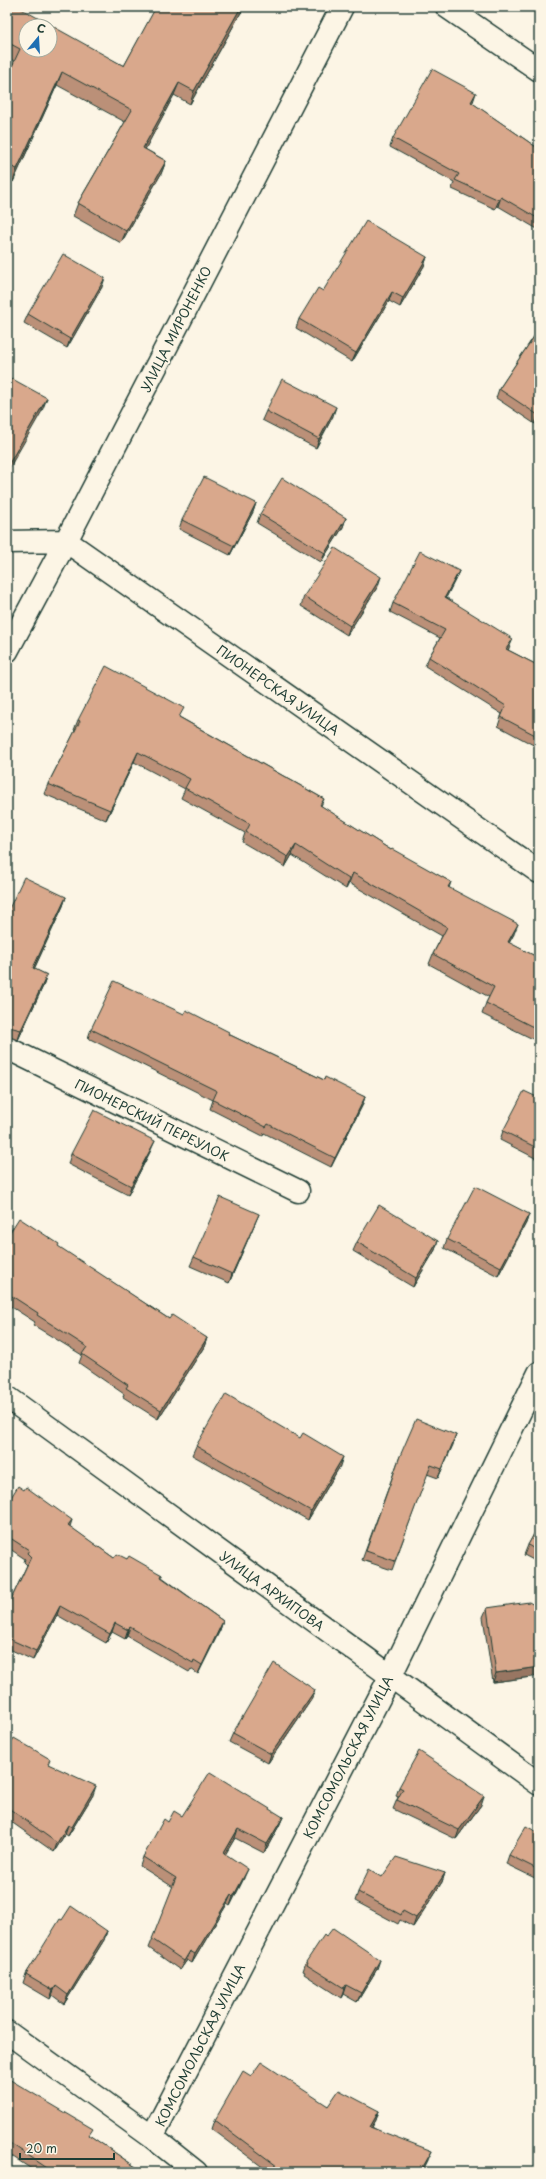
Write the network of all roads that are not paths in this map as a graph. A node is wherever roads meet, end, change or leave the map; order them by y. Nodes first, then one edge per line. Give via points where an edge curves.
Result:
1 (342, 7) edge
2 (447, 7) edge
3 (539, 70) edge
4 (66, 541) junction
5 (7, 542) edge
6 (7, 651) edge
7 (539, 872) edge
8 (7, 1048) edge
9 (298, 1191) dead end
10 (539, 1373) edge
11 (7, 1397) edge
12 (390, 1677) junction
13 (539, 1784) edge
14 (7, 2032) edge
15 (152, 2137) junction
16 (196, 2172) edge

1 - 4 street, УЛИЦА МИРОНЕНКО
2 - 3 street
4 - 5 street
4 - 6 street, УЛИЦА МИРОНЕНКО
4 - 7 street, ПИОНЕРСКАЯ УЛИЦА
8 - 9 street, ПИОНЕРСКИЙ ПЕРЕУЛОК
10 - 12 street, КОМСОМОЛЬСКАЯ УЛИЦА
11 - 12 street, УЛИЦА АРХИПОВА
12 - 13 street, УЛИЦА АРХИПОВА
12 - 15 street, КОМСОМОЛЬСКАЯ УЛИЦА
14 - 15 street
15 - 16 street

